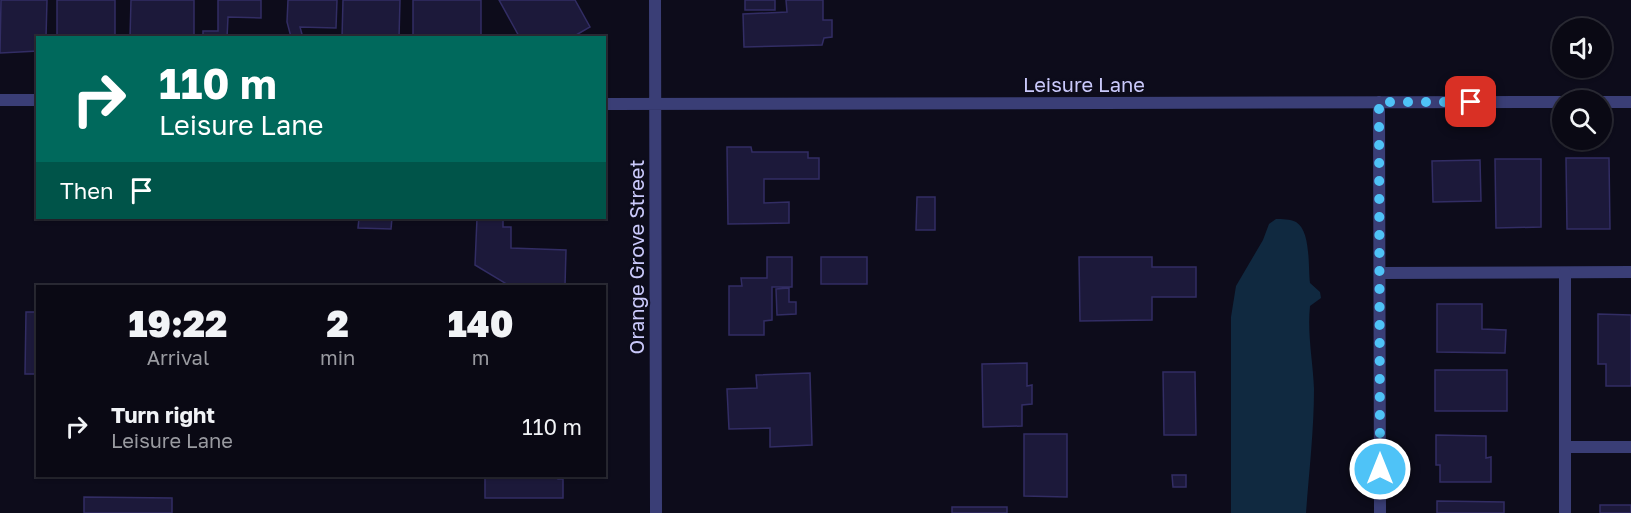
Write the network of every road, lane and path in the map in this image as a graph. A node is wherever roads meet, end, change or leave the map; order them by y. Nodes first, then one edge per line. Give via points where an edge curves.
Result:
1 (655, 0) edge
2 (0, 100) edge
3 (36, 100) edge
4 (1379, 102) junction
5 (1552, 102) edge
6 (1612, 102) edge
7 (1631, 102) edge
8 (606, 104) edge
9 (655, 104) junction
10 (1631, 272) edge
11 (1380, 273) junction
12 (1565, 273) junction
13 (1565, 447) junction
14 (1631, 447) edge
15 (656, 513) edge
16 (1380, 513) edge
17 (1565, 513) edge

1 - 9 street, Orange Grove Street
2 - 3 street
4 - 5 street, Leisure Lane
4 - 9 street, Leisure Lane
4 - 11 street
6 - 7 street
8 - 9 street, Leisure Lane
9 - 15 street, Orange Grove Street
10 - 12 street
11 - 12 street
11 - 16 street
12 - 13 street
13 - 14 street
13 - 17 street

